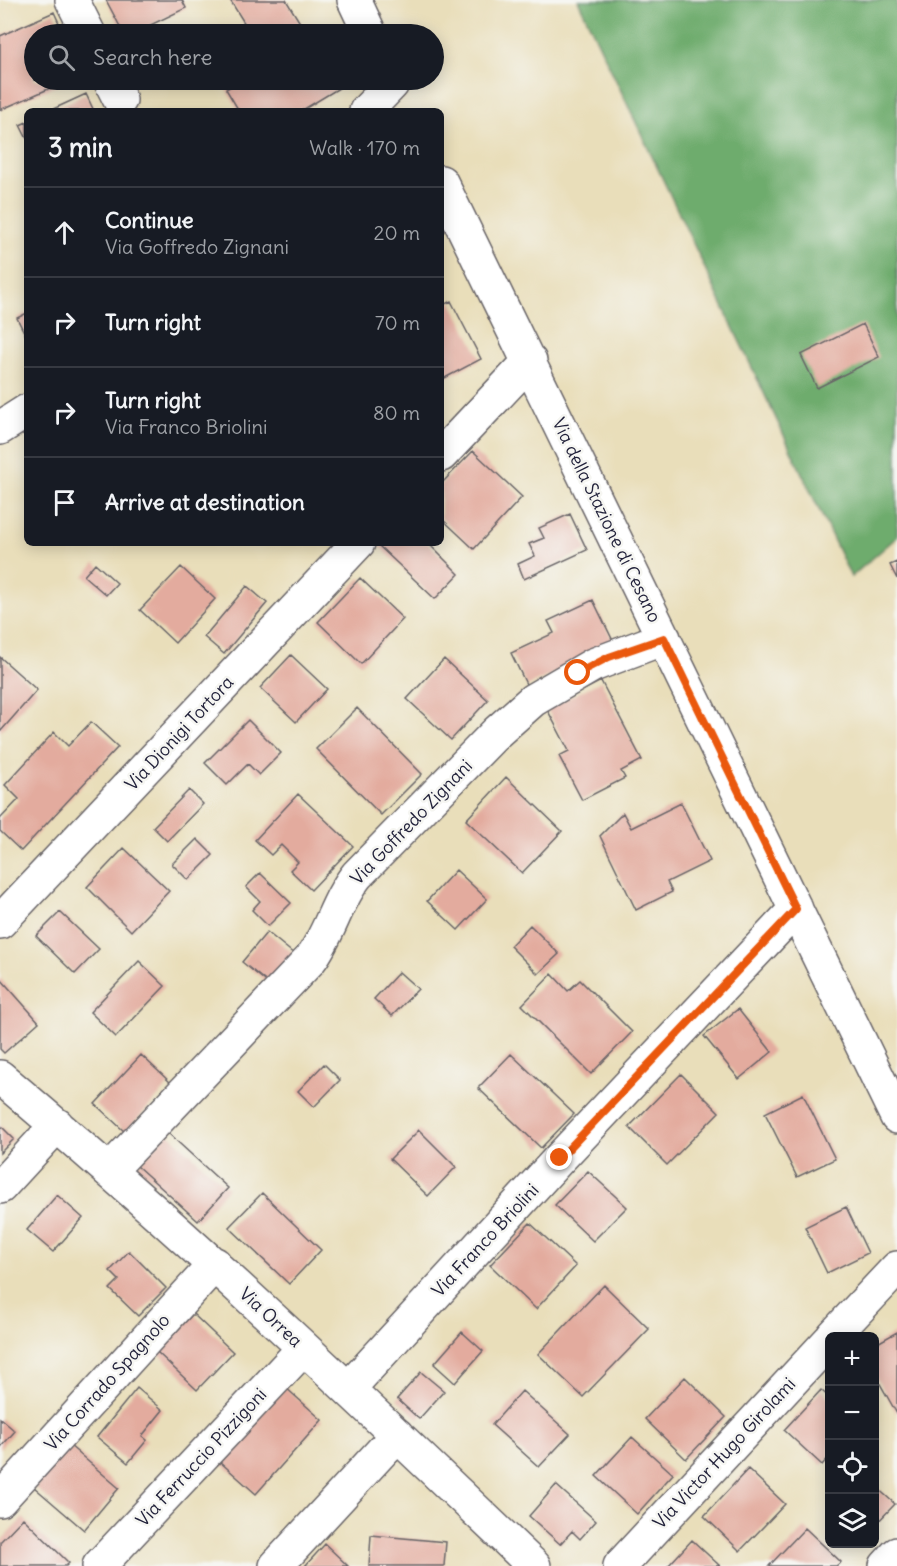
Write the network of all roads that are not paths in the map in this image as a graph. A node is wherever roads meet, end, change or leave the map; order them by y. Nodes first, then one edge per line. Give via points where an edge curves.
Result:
1 (72, 0) edge
2 (354, 0) edge
3 (83, 24) edge
4 (365, 24) edge
5 (396, 92) edge
6 (371, 108) edge
7 (444, 188) edge
8 (530, 361) junction
9 (24, 413) edge
10 (0, 428) edge
11 (444, 452) edge
12 (355, 546) edge
13 (664, 638) junction
14 (796, 909) junction
15 (0, 922) edge
16 (0, 1077) edge
17 (897, 1117) edge
18 (57, 1125) junction
19 (110, 1170) junction
20 (0, 1187) edge
21 (215, 1264) junction
22 (897, 1268) edge
23 (837, 1332) edge
24 (825, 1345) edge
25 (304, 1348) junction
26 (349, 1388) junction
27 (397, 1435) junction
28 (0, 1500) edge
29 (897, 1554) edge
30 (99, 1566) edge
31 (276, 1566) edge
32 (534, 1566) edge
33 (620, 1566) edge
34 (886, 1566) edge

1 - 3 street
2 - 4 street
5 - 6 street
7 - 8 street, Via della Stazione di Cesano
8 - 11 street
8 - 13 street, Via della Stazione di Cesano
9 - 10 street
12 - 15 street, Via Dionigi Tortora
13 - 14 street, Via della Stazione di Cesano
13 - 19 street, Via Goffredo Zignani via 609,657 562,681 497,732 357,875 310,960
14 - 17 street, Via della Stazione di Cesano
14 - 26 street, Via Franco Briolini
16 - 18 street, Via Orrea
18 - 19 street, Via Orrea
18 - 20 street
19 - 21 street, Via Orrea
21 - 25 street, Via Orrea
21 - 28 street, Via Corrado Spagnolo
22 - 23 street
24 - 33 street, Via Victor Hugo Girolami
25 - 26 street, Via Orrea
25 - 30 street, Via Ferruccio Pizzigoni
26 - 27 street, Via Orrea
27 - 31 street
27 - 32 street, Via Orrea
29 - 34 street

